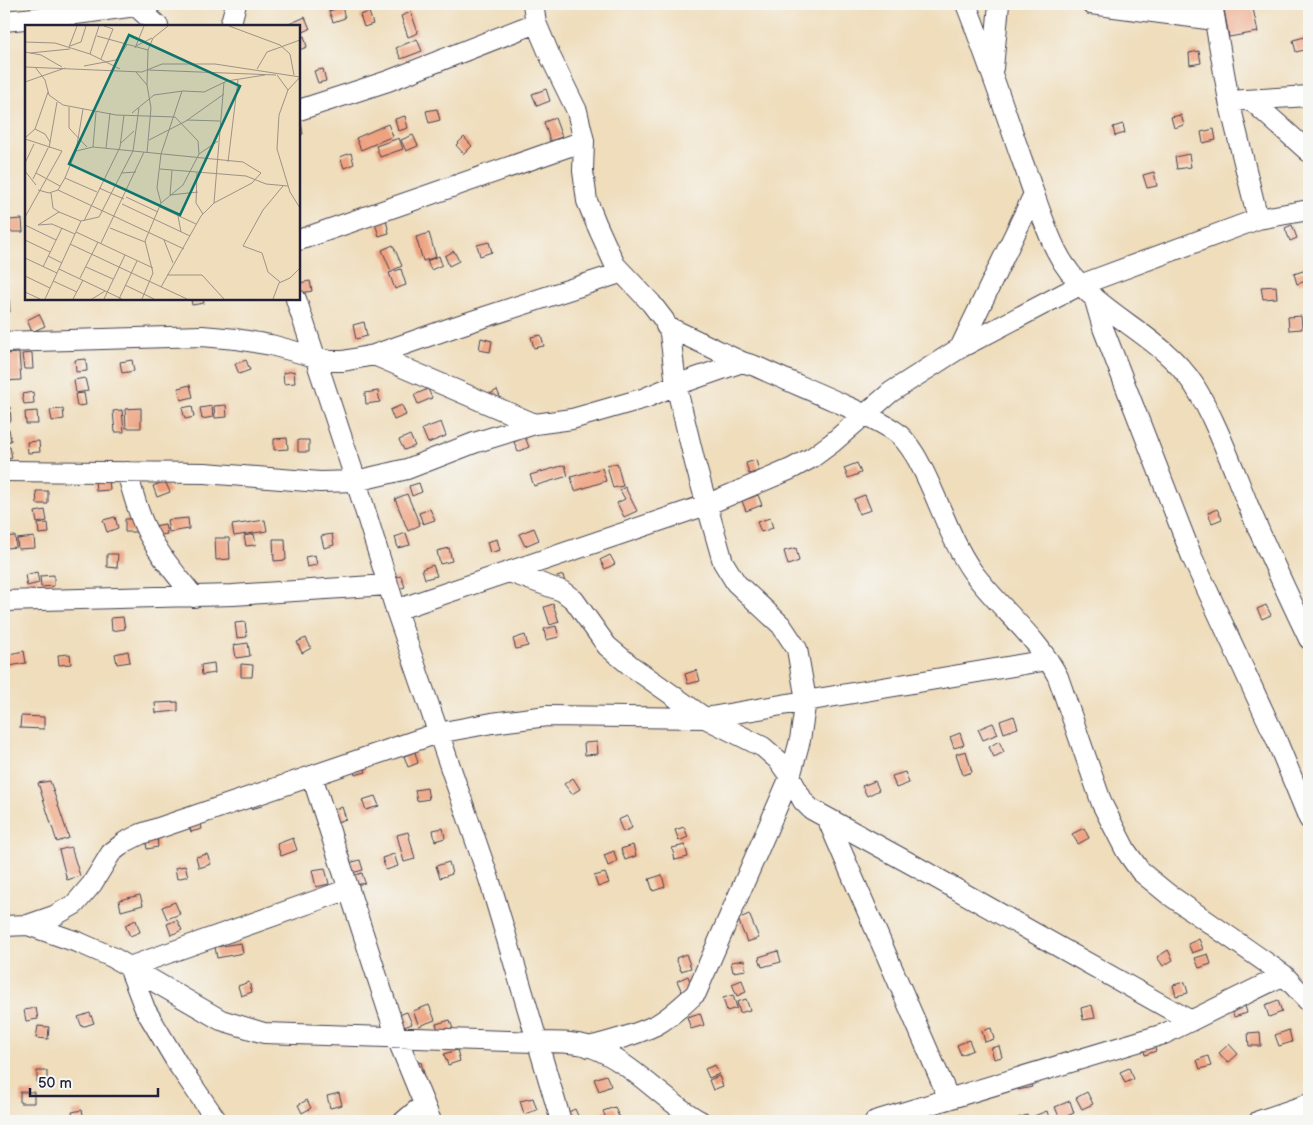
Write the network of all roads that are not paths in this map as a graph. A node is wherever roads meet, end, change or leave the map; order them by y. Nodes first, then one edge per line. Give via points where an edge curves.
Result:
1 (236, 4) edge
2 (532, 4) edge
3 (966, 4) edge
4 (999, 4) edge
5 (1091, 4) edge
6 (144, 5) edge
7 (1213, 12) edge
8 (4, 21) edge
9 (536, 23) junction
10 (157, 25) edge
11 (230, 25) edge
12 (992, 72) junction
13 (1309, 96) edge
14 (1251, 100) junction
15 (1229, 101) junction
16 (300, 110) edge
17 (584, 141) junction
18 (1309, 152) edge
19 (1034, 194) junction
20 (1309, 210) edge
21 (1258, 218) junction
22 (300, 240) edge
23 (620, 273) junction
24 (1087, 291) junction
25 (296, 300) edge
26 (666, 326) junction
27 (4, 342) edge
28 (960, 348) junction
29 (374, 355) junction
30 (316, 357) junction
31 (742, 362) junction
32 (676, 385) junction
33 (863, 414) junction
34 (535, 424) junction
35 (4, 471) edge
36 (127, 472) junction
37 (356, 481) junction
38 (706, 504) junction
39 (509, 572) junction
40 (388, 585) junction
41 (194, 596) junction
42 (4, 601) edge
43 (396, 610) junction
44 (1309, 639) edge
45 (1048, 660) junction
46 (806, 700) junction
47 (705, 718) junction
48 (438, 733) junction
49 (312, 776) junction
50 (790, 777) junction
51 (827, 818) junction
52 (1309, 819) edge
53 (349, 889) junction
54 (28, 925) junction
55 (4, 926) edge
56 (129, 967) junction
57 (1284, 976) junction
58 (1309, 1002) edge
59 (1191, 1021) junction
60 (397, 1038) junction
61 (536, 1042) junction
62 (589, 1047) junction
63 (949, 1099) junction
64 (1309, 1104) edge
65 (427, 1112) edge
66 (217, 1121) edge
67 (404, 1121) edge
68 (561, 1121) edge
69 (700, 1121) edge
70 (875, 1121) edge
71 (1259, 1121) edge

1 - 11 street
2 - 9 street
3 - 12 street
4 - 12 street
5 - 7 street
6 - 8 street
6 - 10 street
7 - 15 street
9 - 16 street via 388,81
9 - 17 street via 570,93
12 - 19 street
13 - 14 street
14 - 15 street
14 - 18 street
15 - 21 street
17 - 22 street
17 - 23 street via 587,201
19 - 24 street via 1057,252
19 - 28 street
20 - 21 street
21 - 24 street
23 - 26 street via 651,303
23 - 29 street
24 - 28 street
24 - 44 street via 1160,347 1177,362 1194,385
24 - 52 street via 1192,557
25 - 30 street
26 - 31 street
26 - 32 street via 670,333
27 - 30 street via 202,336 236,339
28 - 33 street
29 - 30 street via 343,360
29 - 34 street
30 - 37 street
31 - 32 street
31 - 33 street
32 - 34 street via 645,398 572,419
32 - 38 street
33 - 38 street via 813,457
33 - 45 street via 898,433 907,443 929,480 949,531 966,562
34 - 37 street via 407,469
35 - 36 street
36 - 37 street
36 - 41 street via 145,527 161,556
37 - 40 street
38 - 39 street
38 - 46 street via 723,562 736,583 781,625 796,649
39 - 43 street
39 - 47 street via 562,590 574,600 607,646
40 - 41 street
40 - 43 street
41 - 42 street
43 - 48 street
45 - 46 street
45 - 57 street via 1058,677 1102,804 1126,851 1141,872
46 - 47 street
46 - 50 street
47 - 48 street via 547,716
47 - 50 street via 763,747
48 - 49 street
48 - 61 street via 490,882
49 - 53 street
49 - 54 street via 125,842 111,853 75,904
50 - 51 street via 806,806
50 - 62 street via 696,993 657,1024
51 - 59 street
51 - 63 street
53 - 56 street
53 - 60 street
54 - 55 street
54 - 56 street via 80,943
56 - 60 street via 220,1020 264,1033
56 - 66 street via 144,1009
57 - 58 street
57 - 59 street
59 - 63 street via 1164,1034
60 - 61 street
60 - 65 street
61 - 62 street
61 - 68 street
62 - 69 street via 629,1069
63 - 70 street
64 - 71 street
65 - 67 street

